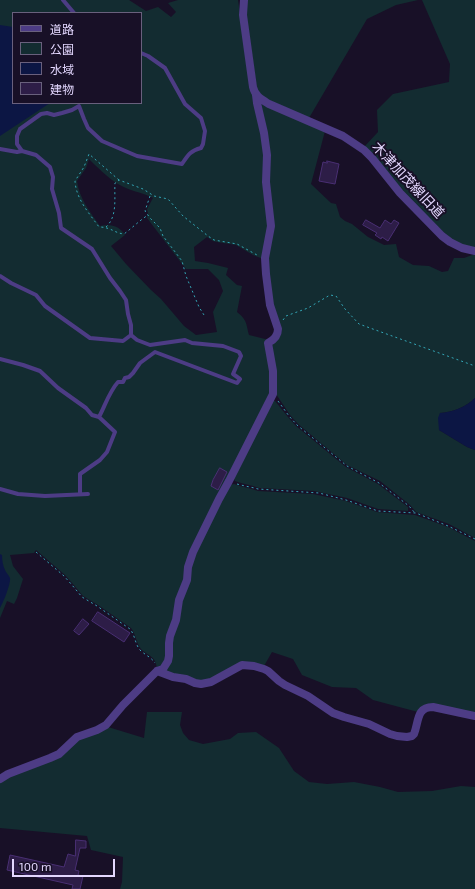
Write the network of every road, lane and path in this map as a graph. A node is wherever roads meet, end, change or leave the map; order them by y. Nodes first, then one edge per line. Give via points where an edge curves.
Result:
1 (63, 0) edge
2 (242, 0) edge
3 (73, 12) edge
4 (142, 53) edge
5 (256, 95) junction
6 (0, 149) edge
7 (22, 151) junction
8 (119, 180) junction
9 (151, 195) junction
10 (148, 215) junction
11 (106, 227) junction
12 (475, 251) edge
13 (265, 258) junction
14 (0, 276) edge
15 (204, 315) dead end
16 (278, 329) junction
17 (131, 334) junction
18 (0, 360) edge
19 (475, 366) edge
20 (273, 394) junction
21 (99, 417) junction
22 (230, 481) junction
23 (0, 489) edge
24 (80, 494) junction
25 (88, 494) dead end
26 (416, 514) junction
27 (475, 539) edge
28 (36, 552) dead end
29 (158, 672) junction
30 (475, 716) edge
31 (0, 779) edge

1 - 3 lane
2 - 5 street
4 - 7 lane via 165,68 185,104 201,118 205,131 203,144 201,148 188,154 182,164 137,156 102,141 88,128 79,106 54,115 40,114 20,129 17,144
5 - 12 street, 木津加茂線旧道 via 269,104 343,136 364,150 400,193 442,236 462,248
5 - 13 street via 267,155 266,182 271,226
6 - 7 lane
7 - 17 lane via 36,155 50,167 61,228 92,249 126,300
8 - 9 path via 143,189
8 - 11 path via 115,183 112,220
8 - 11 path via 89,154 84,168 75,181 85,209 99,227
9 - 10 path via 145,211
9 - 13 path via 168,200 183,216 214,240 237,244
10 - 11 path via 124,234
10 - 15 path via 182,261
13 - 16 street via 270,305
14 - 17 lane via 36,295 45,306 90,338 123,341
16 - 19 path via 286,316 308,308 330,295 336,296 359,324
16 - 20 street via 276,337 268,343 273,371
17 - 21 lane via 137,340 150,345 185,340 223,346 239,352 241,356 233,374 240,379 237,383 155,352 140,363 123,382 118,382
18 - 21 lane via 40,371 92,415
20 - 22 street
20 - 26 path via 289,416 308,434 347,466 379,483
21 - 24 lane via 115,432 107,452 80,474
22 - 26 path via 258,489 319,493 378,511
22 - 29 street via 193,552 170,636 168,661
23 - 24 lane via 18,494 45,496
24 - 25 lane
26 - 27 path
28 - 29 path via 64,576 82,597 130,630 140,650 152,659
29 - 30 street via 201,684 211,682 242,665 254,666 268,671 279,681 333,712 397,736 412,736 420,713 426,708 433,707
29 - 31 street via 123,704 106,725 77,737 59,754

